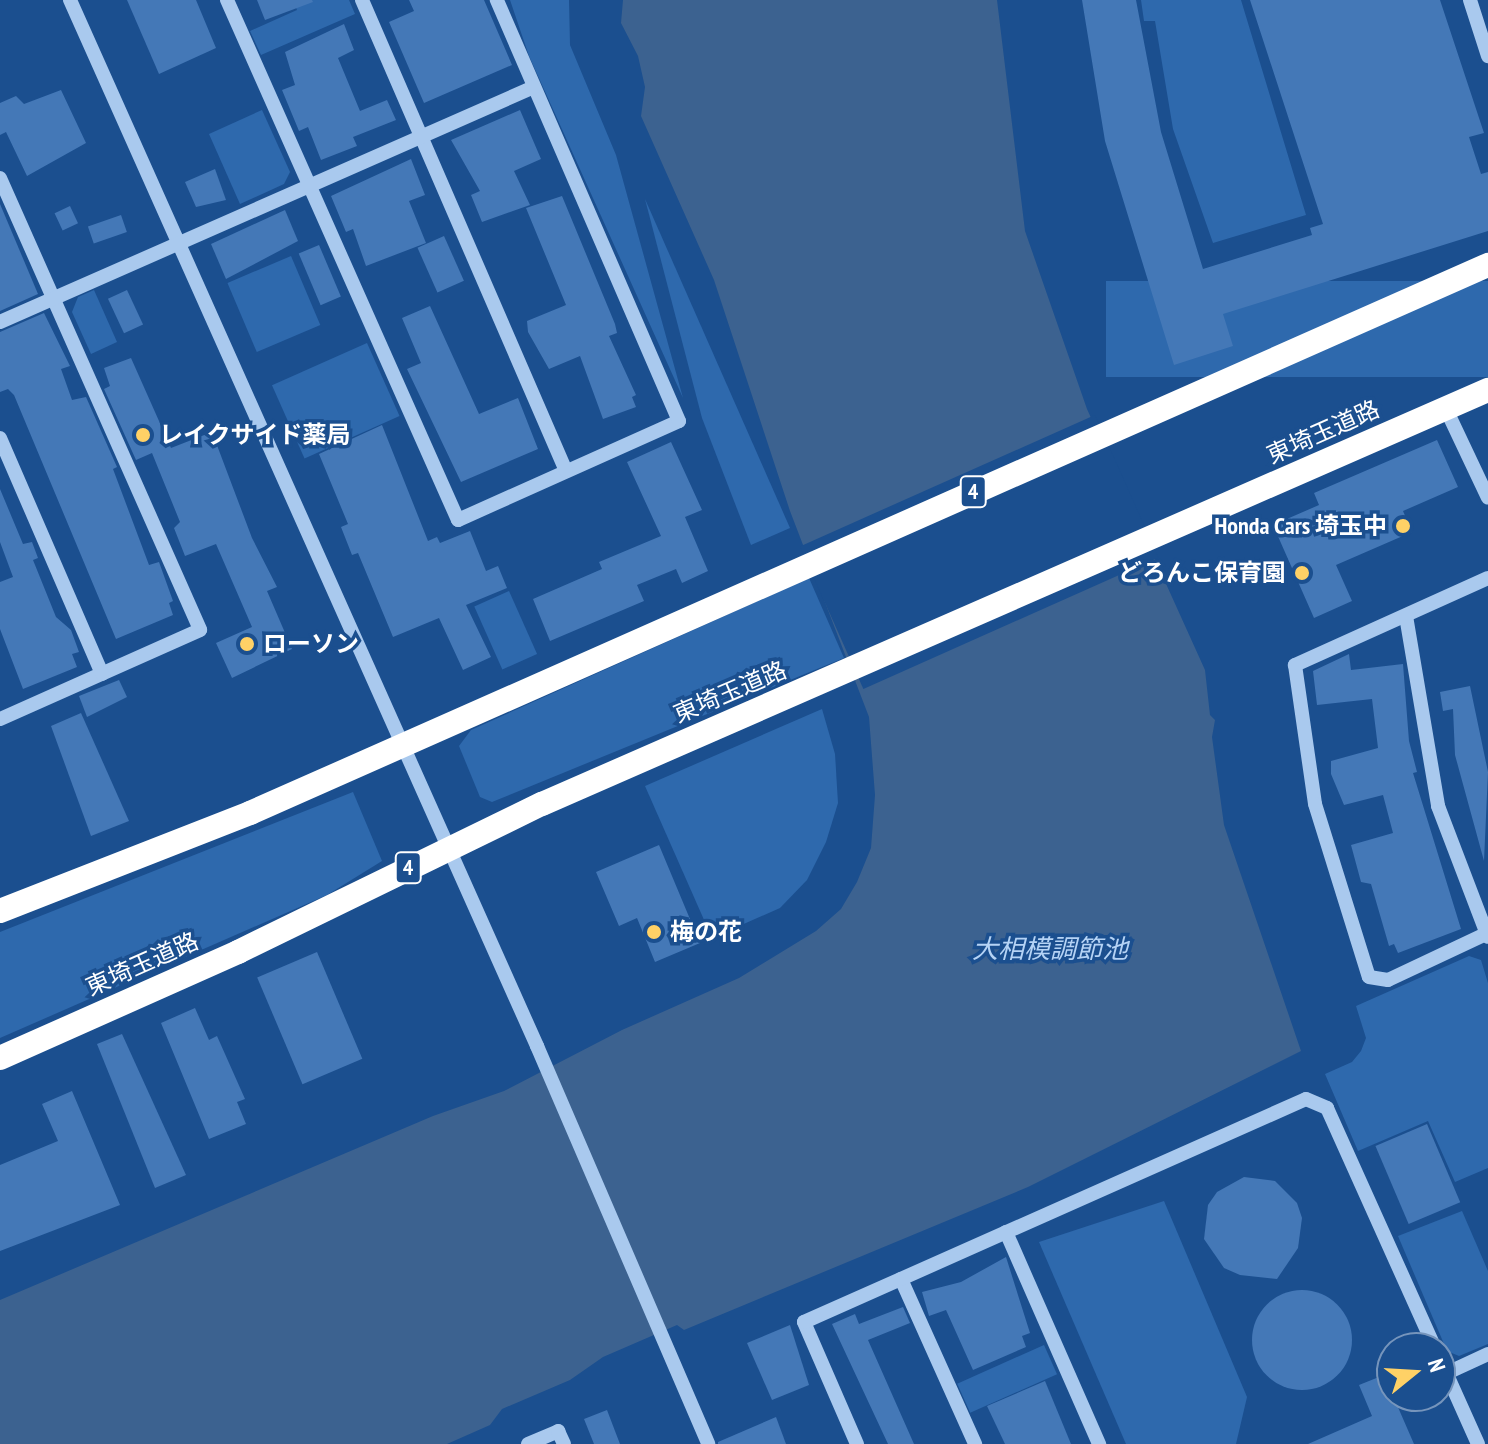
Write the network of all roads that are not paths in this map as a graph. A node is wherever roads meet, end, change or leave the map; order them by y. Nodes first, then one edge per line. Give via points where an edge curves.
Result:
1 (70, 0) edge
2 (227, 0) edge
3 (362, 0) edge
4 (497, 0) edge
5 (1470, 0) edge
6 (1488, 56) edge
7 (534, 87) junction
8 (422, 136) junction
9 (0, 178) edge
10 (308, 188) junction
11 (177, 244) junction
12 (1488, 265) edge
13 (54, 299) junction
14 (0, 322) edge
15 (1488, 390) edge
16 (1446, 409) junction
17 (0, 438) edge
18 (566, 471) junction
19 (1488, 498) edge
20 (1488, 578) edge
21 (1406, 616) junction
22 (102, 674) junction
23 (0, 719) edge
24 (399, 746) junction
25 (447, 849) junction
26 (0, 911) edge
27 (1488, 934) edge
28 (0, 1058) edge
29 (1006, 1232) junction
30 (901, 1279) junction
31 (1428, 1332) edge
32 (1488, 1354) edge
33 (1456, 1369) edge
34 (1456, 1394) edge
35 (528, 1444) edge
36 (564, 1444) edge
37 (708, 1444) edge
38 (857, 1444) edge
39 (975, 1444) edge
40 (1099, 1444) edge
41 (1478, 1444) edge

1 - 11 street
2 - 10 street
3 - 8 street
4 - 7 street
5 - 6 street
7 - 8 street
7 - 18 street via 679,421
8 - 10 street
8 - 18 street
9 - 13 street
10 - 11 street
10 - 18 street via 458,520
11 - 13 street
11 - 24 street
12 - 24 highway, 4
13 - 14 street
13 - 22 street via 200,630
15 - 16 highway, 東埼玉道路 / 4
16 - 19 street
16 - 25 highway, 東埼玉道路 / 4
17 - 22 street
20 - 21 street
21 - 27 street via 1438,806
21 - 27 street via 1295,665 1315,804 1369,977 1388,980
22 - 23 street
24 - 25 street
24 - 26 highway, 4 via 250,813
25 - 28 highway, 東埼玉道路 / 4 via 238,952
25 - 37 street
29 - 30 street
29 - 31 street via 1306,1099 1327,1108
29 - 40 street
30 - 38 street via 804,1322
30 - 39 street
32 - 33 street
34 - 41 street
35 - 36 street via 558,1431

